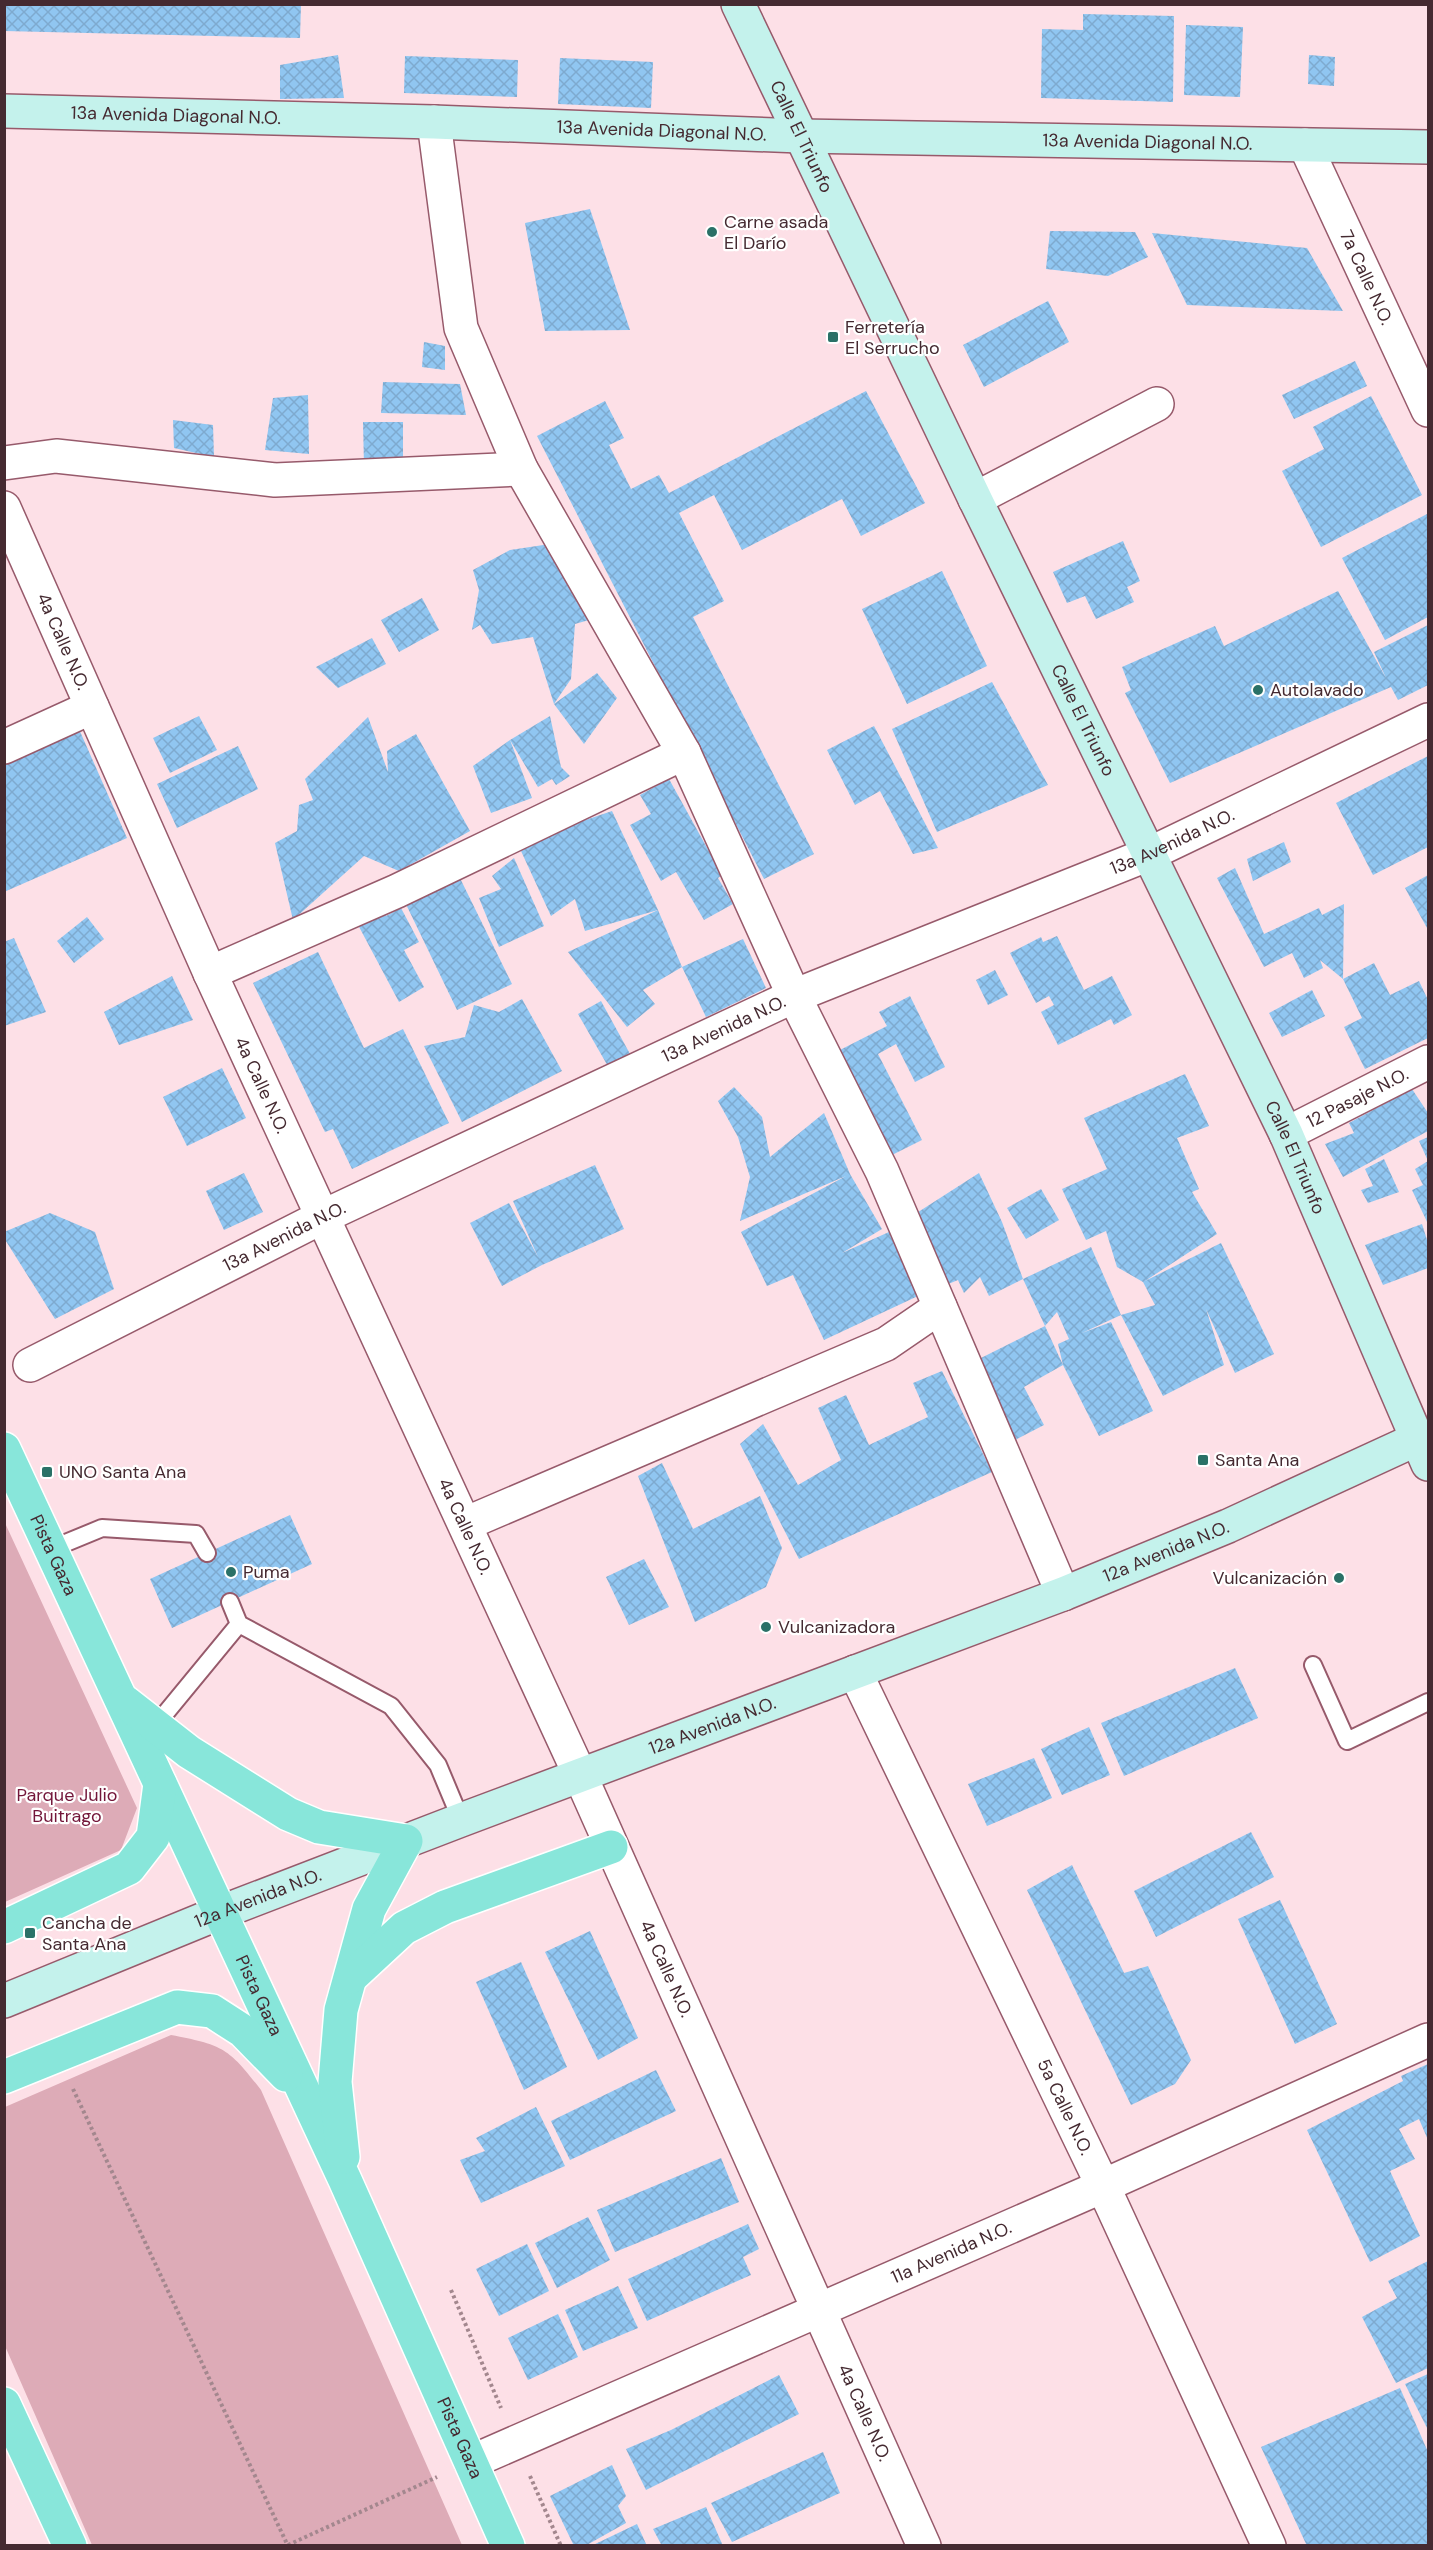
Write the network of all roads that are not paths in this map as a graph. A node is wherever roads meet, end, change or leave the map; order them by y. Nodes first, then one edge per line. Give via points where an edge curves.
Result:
1 (738, 4) edge
2 (4, 111) edge
3 (434, 122) junction
4 (800, 136) junction
5 (1305, 145) junction
6 (1428, 147) edge
7 (1157, 404) dead end
8 (1428, 410) edge
9 (4, 463) edge
10 (522, 469) junction
11 (975, 500) junction
12 (4, 508) edge
13 (92, 707) junction
14 (1428, 720) edge
15 (4, 747) edge
16 (684, 753) junction
17 (1149, 854) junction
18 (210, 973) junction
19 (794, 996) junction
20 (1428, 1062) edge
21 (1286, 1134) junction
22 (322, 1216) junction
23 (940, 1308) junction
24 (30, 1365) dead end
25 (4, 1449) edge
26 (1423, 1451) edge
27 (465, 1524) junction
28 (51, 1550) junction
29 (207, 1553) dead end
30 (1063, 1594) junction
31 (230, 1602) dead end
32 (239, 1624) junction
33 (1313, 1665) dead end
34 (855, 1672) junction
35 (119, 1698) junction
36 (1428, 1702) edge
37 (155, 1726) junction
38 (580, 1775) junction
39 (160, 1784) junction
40 (461, 1820) junction
41 (406, 1841) junction
42 (611, 1847) junction
43 (219, 1913) junction
44 (4, 1927) edge
45 (350, 1978) junction
46 (4, 2001) edge
47 (1428, 2040) edge
48 (4, 2077) edge
49 (302, 2091) junction
50 (345, 2180) junction
51 (1102, 2186) junction
52 (818, 2309) junction
53 (4, 2404) edge
54 (471, 2462) junction
55 (69, 2546) edge
56 (508, 2546) edge
57 (924, 2546) edge
58 (1269, 2546) edge

1 - 4 main road, Calle El Triunfo
2 - 3 main road, 13a Avenida Diagonal N.O.
3 - 4 main road, 13a Avenida Diagonal N.O.
3 - 10 street via 461,328
4 - 5 main road, 13a Avenida Diagonal N.O.
4 - 11 main road, Calle El Triunfo
5 - 6 main road, 13a Avenida Diagonal N.O.
5 - 8 street, 7a Calle N.O.
7 - 11 street
9 - 10 street via 56,456 275,480
10 - 16 street
11 - 17 main road, Calle El Triunfo
12 - 13 street, 4a Calle N.O.
13 - 15 street
13 - 18 street, 4a Calle N.O.
14 - 17 street, 13a Avenida N.O.
16 - 18 street via 397,891
16 - 19 street
17 - 19 street, 13a Avenida N.O.
17 - 21 main road, Calle El Triunfo
18 - 22 street, 4a Calle N.O.
19 - 22 street, 13a Avenida N.O.
19 - 23 street via 882,1171
20 - 21 street, 12 Pasaje N.O.
21 - 26 main road, Calle El Triunfo
22 - 24 street, 13a Avenida N.O.
22 - 27 street, 4a Calle N.O.
23 - 27 street via 886,1344
23 - 30 street
25 - 28 main road, Pista Gaza
26 - 30 main road, 12a Avenida N.O.
27 - 38 street, 4a Calle N.O.
28 - 29 lane via 102,1528 196,1534
28 - 35 main road, Pista Gaza
30 - 34 main road, 12a Avenida N.O.
31 - 32 lane
32 - 37 lane
32 - 40 lane via 392,1706 438,1765
33 - 36 lane via 1347,1741
34 - 38 main road, 12a Avenida N.O.
34 - 51 street, 5a Calle N.O.
35 - 37 main road
35 - 39 main road, Pista Gaza
37 - 41 main road via 288,1814 319,1827
38 - 40 main road, 12a Avenida N.O.
38 - 42 street, 4a Calle N.O.
39 - 43 main road, Pista Gaza
39 - 44 main road via 153,1837 129,1868
40 - 41 main road, 12a Avenida N.O.
41 - 43 main road, 12a Avenida N.O.
41 - 45 main road via 369,1909
42 - 45 main road via 445,1907 404,1928
42 - 52 street, 4a Calle N.O.
43 - 46 main road, 12a Avenida N.O.
43 - 49 main road, Pista Gaza
45 - 50 main road via 341,2010 335,2082
47 - 51 street, 11a Avenida N.O.
48 - 49 main road via 177,2007 212,2011 243,2031
49 - 50 main road, Pista Gaza
50 - 54 main road, Pista Gaza
51 - 52 street, 11a Avenida N.O.
51 - 58 street, 5a Calle N.O.
52 - 54 street, 11a Avenida N.O.
52 - 57 street, 4a Calle N.O.
53 - 55 main road
54 - 56 main road, Pista Gaza

